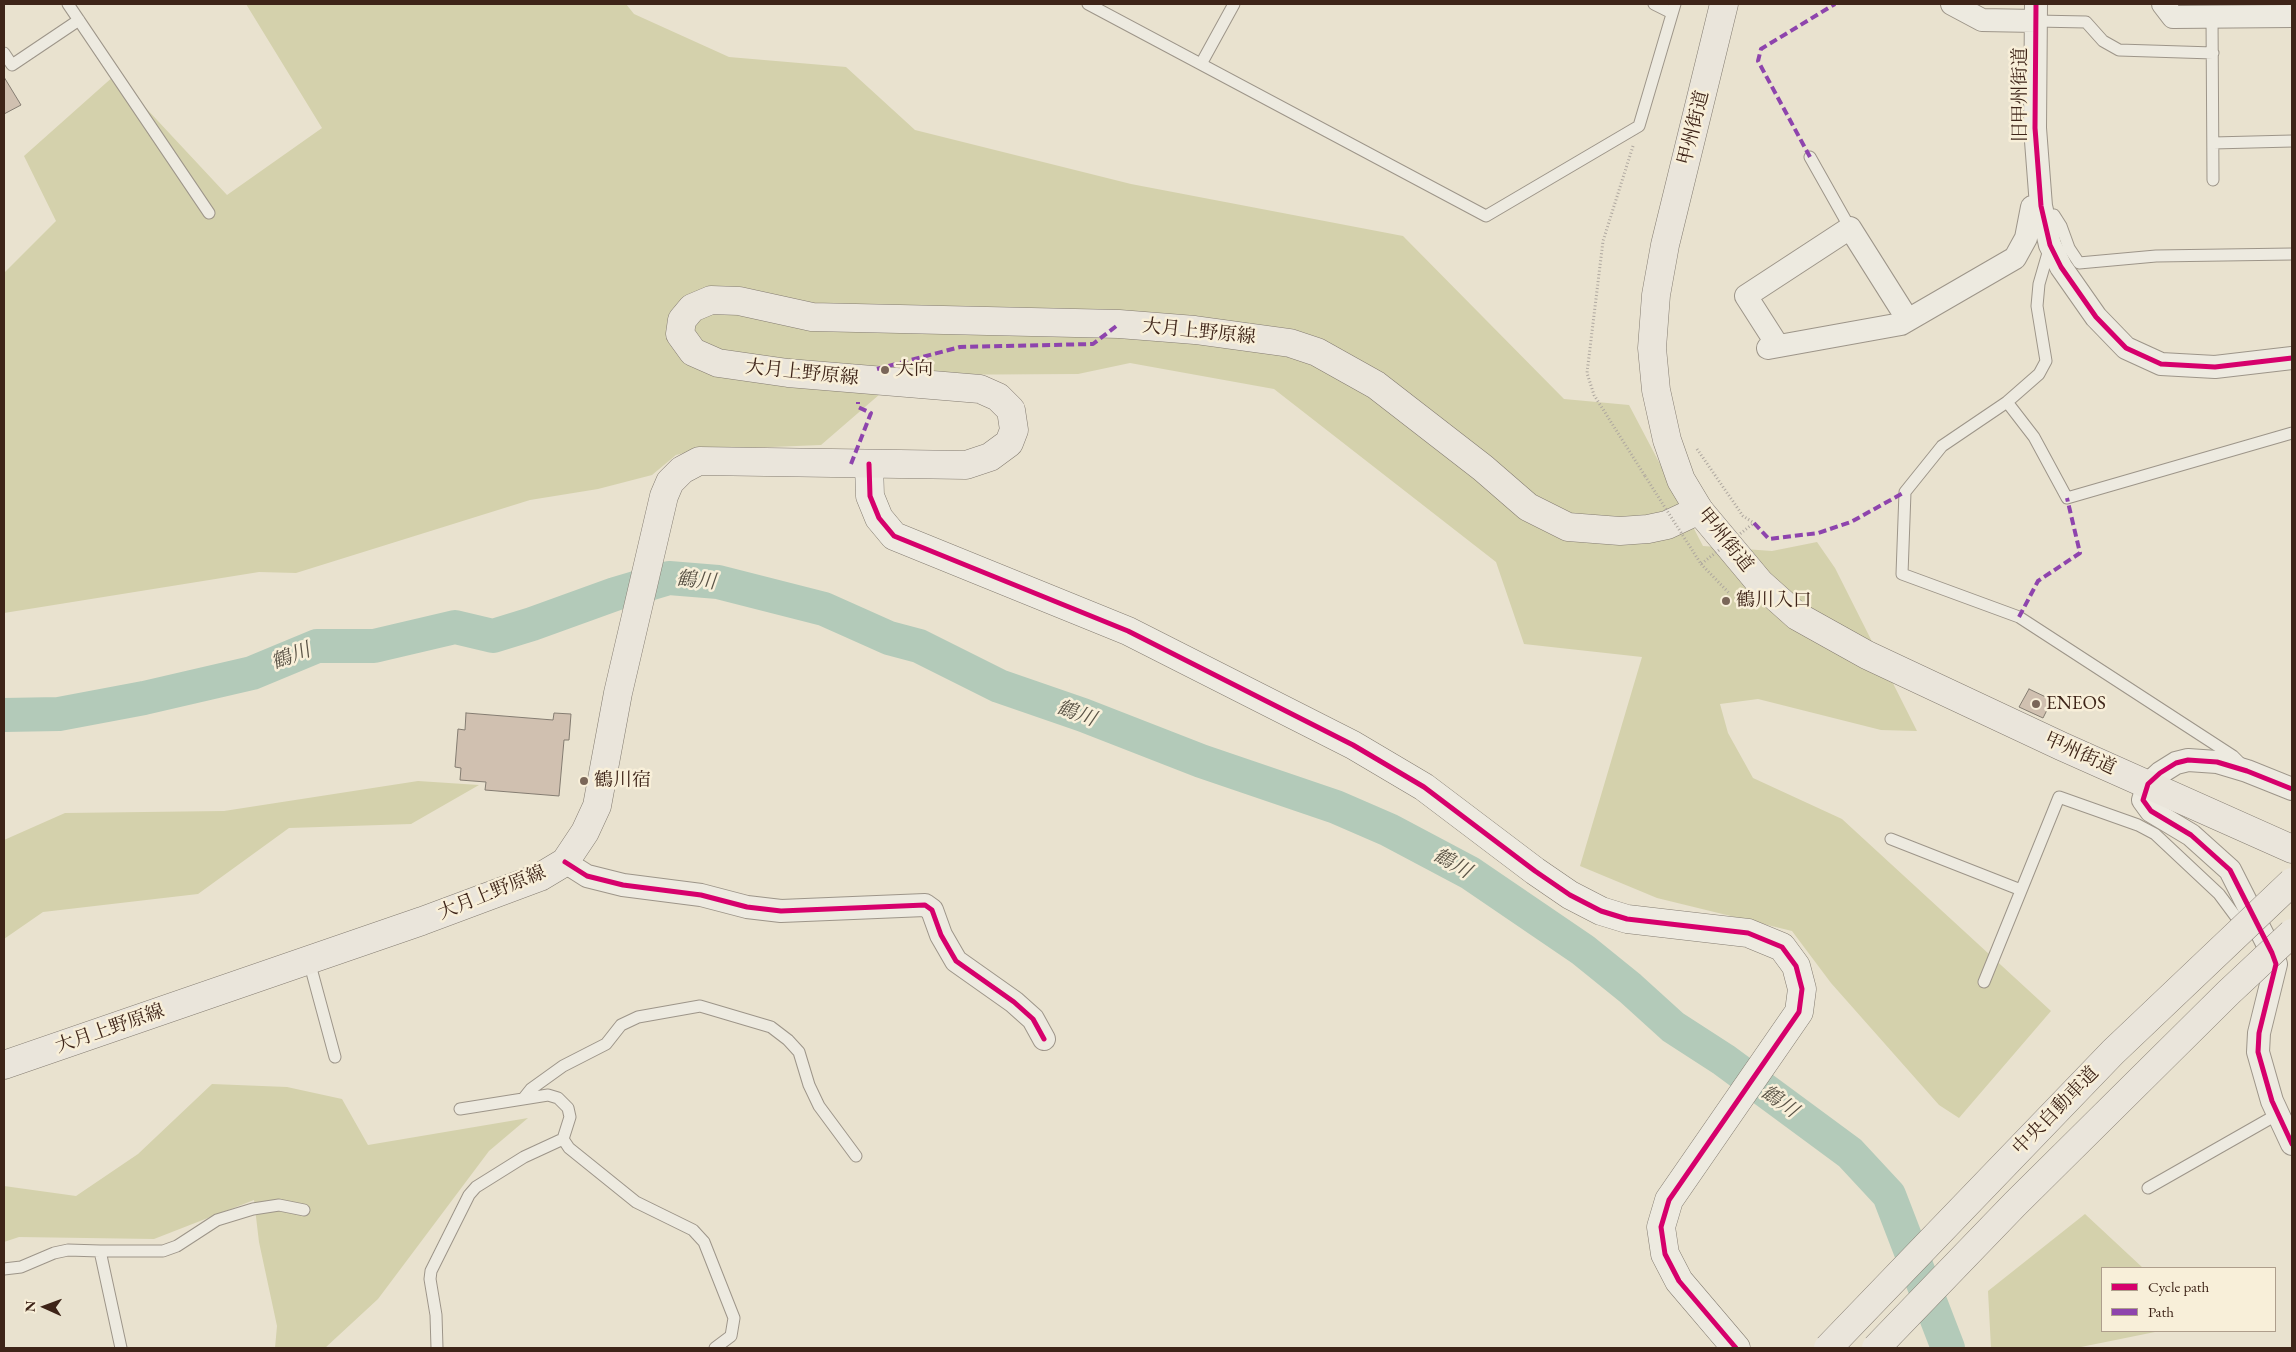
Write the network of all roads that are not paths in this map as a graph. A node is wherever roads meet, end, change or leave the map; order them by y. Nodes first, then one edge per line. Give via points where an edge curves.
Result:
1 (68, 4) edge
2 (1088, 4) edge
3 (1234, 4) edge
4 (1654, 4) edge
5 (1724, 4) edge
6 (1952, 4) edge
7 (2163, 4) edge
8 (1673, 8) edge
9 (2036, 13) edge
10 (2212, 16) junction
11 (2292, 16) edge
12 (79, 20) junction
13 (2213, 52) junction
14 (4, 53) edge
15 (1201, 64) junction
16 (2292, 140) edge
17 (2213, 143) junction
18 (1810, 157) dead end
19 (2213, 180) dead end
20 (2041, 206) junction
21 (209, 213) dead end
22 (1850, 228) junction
23 (2050, 245) junction
24 (2292, 254) edge
25 (1908, 320) junction
26 (2292, 358) edge
27 (2007, 402) junction
28 (2292, 433) edge
29 (868, 464) junction
30 (1699, 510) junction
31 (2247, 771) junction
32 (2148, 784) junction
33 (2292, 789) edge
34 (1891, 839) dead end
35 (2292, 849) edge
36 (565, 862) junction
37 (2292, 882) edge
38 (2021, 890) junction
39 (2292, 933) edge
40 (309, 961) junction
41 (2276, 964) junction
42 (1984, 982) dead end
43 (1044, 1039) dead end
44 (335, 1057) dead end
45 (4, 1065) edge
46 (523, 1099) junction
47 (460, 1109) dead end
48 (2278, 1114) junction
49 (564, 1139) junction
50 (2292, 1144) edge
51 (856, 1156) dead end
52 (2148, 1188) dead end
53 (304, 1210) dead end
54 (100, 1251) junction
55 (4, 1269) edge
56 (121, 1348) edge
57 (437, 1348) edge
58 (715, 1348) edge
59 (1736, 1348) edge
60 (1828, 1348) edge
61 (1876, 1348) edge

1 - 12 lane
2 - 15 lane
3 - 15 lane
4 - 8 lane
5 - 30 main road, 甲州街道 via 1665,244 1656,295 1652,348 1656,390 1667,440 1681,480
6 - 9 street via 1982,20
7 - 10 street via 2172,17
8 - 15 lane via 1640,126 1486,216
9 - 13 lane via 2086,22 2103,41 2119,50
9 - 20 street, 旧甲州街道 via 2035,128
10 - 11 street
10 - 13 lane
12 - 14 lane via 12,66
12 - 21 lane
13 - 17 lane
16 - 17 lane
17 - 19 lane
18 - 22 lane
20 - 23 street, 旧甲州街道
20 - 25 street via 2032,206 2026,238 2015,258
22 - 25 street
22 - 25 street via 1746,296 1773,347 1901,324
23 - 24 lane via 2054,215 2069,248 2080,263 2156,256
23 - 26 street via 2096,318 2126,348 2161,364 2188,366 2215,367
23 - 27 lane, 旧甲州街道 via 2039,284 2037,306 2046,361 2039,374
27 - 28 lane via 2034,437 2067,498
27 - 31 lane, 旧甲州街道 via 1942,446 1905,492 1902,574 2019,617 2233,756
29 - 30 main road, 大月上野原線 via 966,465 990,457 1009,443 1014,430 1011,410 998,397 980,389 718,364 693,352 680,334 682,320 692,308 710,300 812,317 1119,324 1290,343 1317,352 1376,385 1528,507 1568,527 1620,531 1648,529 1668,525
29 - 36 main road, 大月上野原線 via 699,461 682,470 670,482 618,693 597,806
29 - 59 street via 870,496 879,518 894,536 1128,631 1353,745 1424,787 1570,895 1601,911 1627,919 1748,933 1782,947 1796,966 1802,989 1799,1012 1668,1200 1660,1227 1664,1254 1679,1281
30 - 32 main road, 甲州街道 via 1760,582 1797,616 1867,655
31 - 32 street via 2217,762 2188,760 2176,763
31 - 33 street
32 - 35 main road, 甲州街道
32 - 41 street via 2143,800 2151,811 2192,835 2230,870
34 - 38 lane
36 - 40 main road, 大月上野原線 via 540,877
36 - 43 street via 588,876 701,895 747,907 781,911 925,905 932,910 941,935 956,961 1014,1002 1033,1019
37 - 60 main road, 中央自動車道, bridge via 2113,1052
38 - 41 lane via 2059,796 2155,834 2219,894
38 - 42 lane
39 - 61 main road, 中央自動車道, bridge via 2015,1204
40 - 44 lane
40 - 45 main road, 大月上野原線
41 - 48 street via 2257,1042
46 - 47 lane
46 - 49 lane via 548,1095 558,1098 568,1108 570,1117
46 - 51 lane via 531,1089 563,1066 606,1044 621,1025 638,1017 700,1006 770,1027 788,1040 799,1052 819,1106
48 - 50 street
48 - 52 lane
49 - 57 lane via 524,1157 469,1195 431,1271
49 - 58 lane via 569,1148 636,1202 700,1236 734,1318 731,1336
53 - 54 lane via 279,1205 253,1209 217,1220 177,1246 163,1251
54 - 55 lane via 68,1250 22,1267
54 - 56 lane

